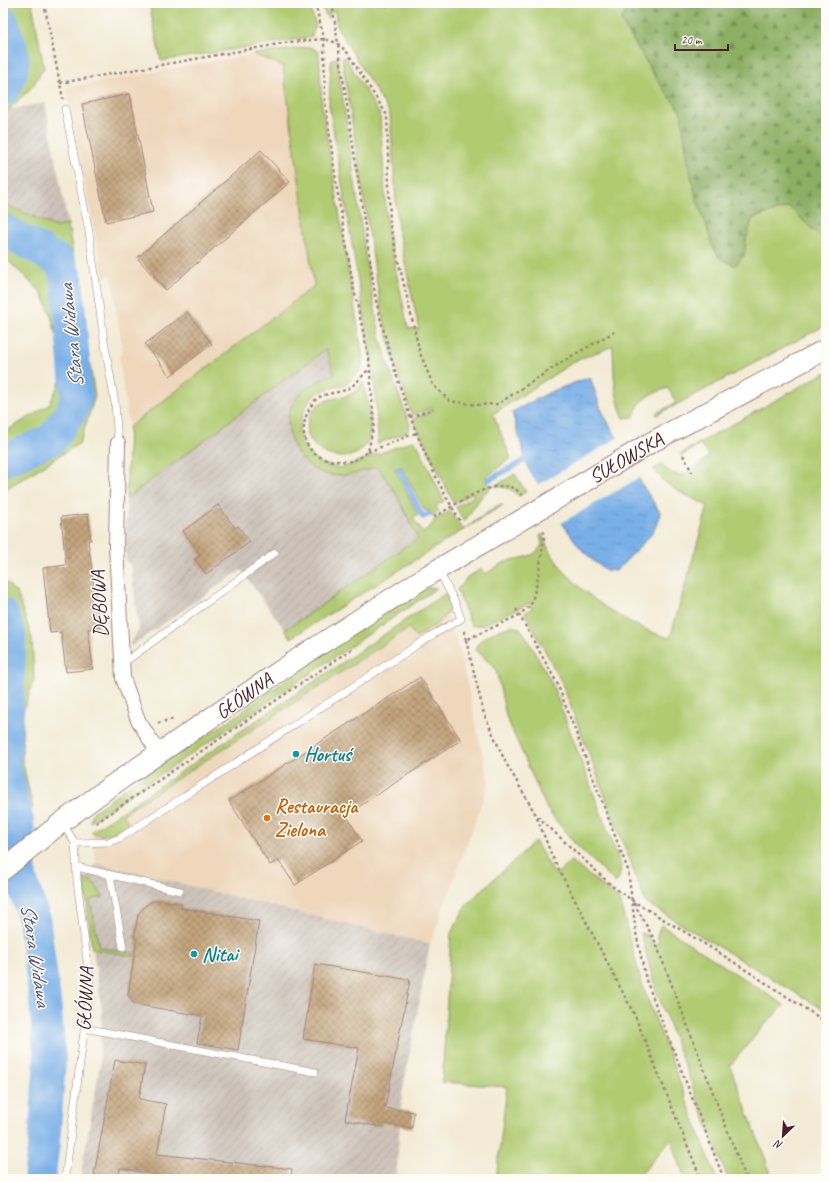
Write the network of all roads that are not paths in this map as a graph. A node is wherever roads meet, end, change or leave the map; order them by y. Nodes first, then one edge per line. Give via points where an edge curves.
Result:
1 (65, 109) road end
2 (826, 349) edge
3 (118, 443) joint
4 (275, 553) dead end
5 (434, 572) junction
6 (122, 664) junction
7 (159, 754) junction
8 (62, 822) junction
9 (75, 843) junction
10 (77, 867) junction
11 (3, 870) edge
12 (110, 875) junction
13 (180, 891) dead end
14 (123, 947) dead end
15 (84, 1028) junction
16 (315, 1072) dead end
17 (65, 1179) edge

1 - 3 lane via 90,232 115,403
2 - 5 main road, SUŁOWSKA, bridge via 650,443
3 - 6 street, DĘBOWA via 116,546
4 - 6 lane
5 - 7 main road, GŁÓWNA via 299,658
5 - 9 lane via 456,602 461,619 120,838 109,842
6 - 7 street, DĘBOWA via 123,678 138,720
7 - 8 main road, GŁÓWNA
8 - 9 lane, GŁÓWNA
8 - 11 main road, GŁÓWNA
9 - 10 lane, GŁÓWNA
10 - 12 lane
10 - 15 lane, GŁÓWNA via 90,985
12 - 13 lane
12 - 14 lane
15 - 16 lane
15 - 17 lane, GŁÓWNA

